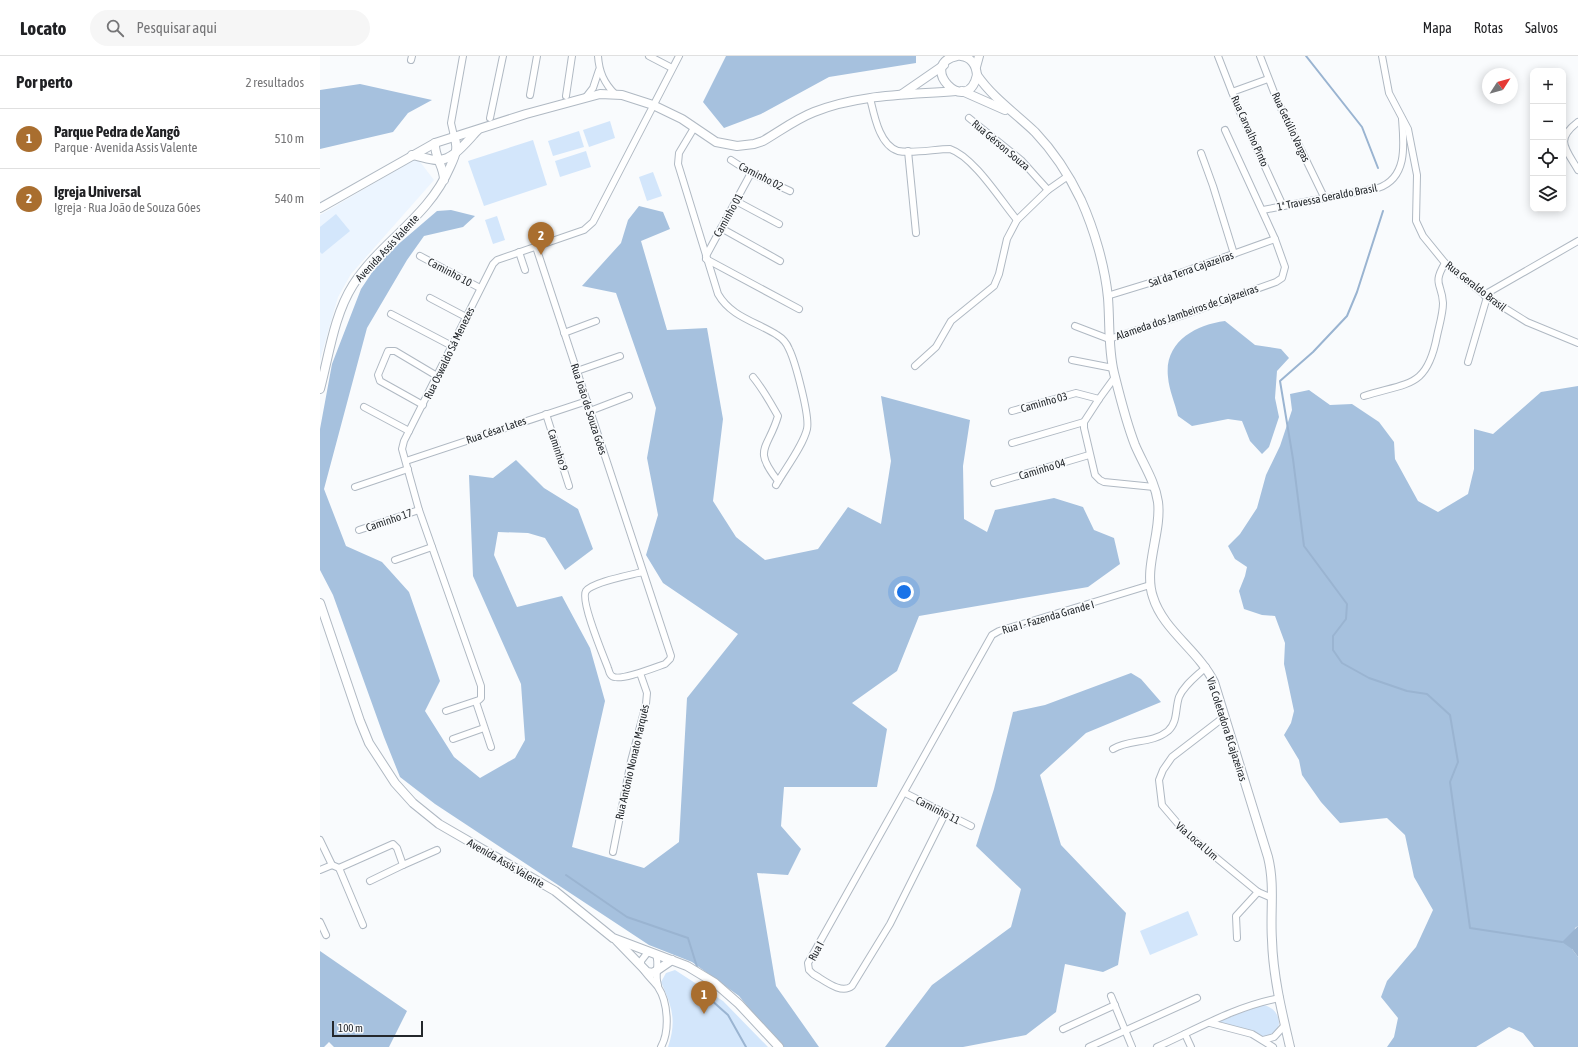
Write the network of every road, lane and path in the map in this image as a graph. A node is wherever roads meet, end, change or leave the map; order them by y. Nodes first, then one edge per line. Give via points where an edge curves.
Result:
1 (463, 56) edge
2 (503, 56) edge
3 (537, 56) edge
4 (572, 56) edge
5 (598, 56) edge
6 (649, 56) edge
7 (679, 56) edge
8 (956, 56) edge
9 (979, 56) edge
10 (1218, 56) edge
11 (1260, 56) edge
12 (1382, 56) edge
13 (944, 65) junction
14 (672, 68) junction
15 (599, 70) junction
16 (976, 71) junction
17 (1268, 79) junction
18 (959, 91) junction
19 (1232, 92) junction
20 (615, 94) junction
21 (530, 95) dead end
22 (566, 96) dead end
23 (900, 96) junction
24 (586, 97) junction
25 (870, 98) junction
26 (653, 104) junction
27 (1401, 114) junction
28 (1015, 115) junction
29 (490, 118) dead end
30 (969, 118) dead end
31 (1578, 122) edge
32 (694, 128) junction
33 (1225, 130) dead end
34 (477, 131) junction
35 (454, 136) junction
36 (435, 143) junction
37 (457, 151) junction
38 (908, 151) junction
39 (1201, 153) dead end
40 (412, 155) junction
41 (437, 160) junction
42 (731, 160) dead end
43 (1578, 170) edge
44 (751, 173) junction
45 (1068, 176) junction
46 (444, 182) junction
47 (1048, 190) junction
48 (790, 191) dead end
49 (1324, 197) junction
50 (736, 201) junction
51 (1284, 206) junction
52 (320, 208) edge
53 (1262, 210) junction
54 (1017, 220) junction
55 (779, 224) dead end
56 (721, 228) junction
57 (916, 233) dead end
58 (1274, 239) junction
59 (1578, 241) edge
60 (536, 247) junction
61 (519, 252) junction
62 (1234, 254) junction
63 (420, 256) dead end
64 (706, 258) junction
65 (780, 260) dead end
66 (1445, 263) junction
67 (525, 270) dead end
68 (480, 288) junction
69 (1107, 296) junction
70 (1485, 296) junction
71 (430, 298) dead end
72 (798, 309) dead end
73 (391, 314) dead end
74 (466, 317) junction
75 (596, 321) dead end
76 (1075, 326) dead end
77 (564, 333) junction
78 (1109, 339) junction
79 (1578, 343) edge
80 (452, 346) junction
81 (620, 356) dead end
82 (1072, 360) dead end
83 (1468, 362) dead end
84 (915, 366) dead end
85 (1113, 368) junction
86 (577, 371) junction
87 (437, 376) junction
88 (753, 377) dead end
89 (1115, 378) junction
90 (320, 389) edge
91 (629, 396) dead end
92 (1364, 396) dead end
93 (1099, 399) junction
94 (587, 400) junction
95 (423, 406) junction
96 (364, 407) dead end
97 (590, 411) junction
98 (1012, 411) dead end
99 (546, 414) junction
100 (1084, 422) junction
101 (409, 431) junction
102 (1012, 443) dead end
103 (1089, 455) junction
104 (406, 461) junction
105 (408, 469) junction
106 (994, 483) dead end
107 (569, 486) dead end
108 (355, 487) dead end
109 (1154, 487) junction
110 (420, 510) junction
111 (359, 530) dead end
112 (432, 547) junction
113 (395, 560) dead end
114 (642, 572) junction
115 (1150, 585) junction
116 (320, 603) edge
117 (1206, 667) junction
118 (640, 672) junction
119 (476, 702) junction
120 (446, 711) dead end
121 (1224, 717) junction
122 (946, 718) joint
123 (484, 728) junction
124 (453, 739) dead end
125 (491, 746) dead end
126 (1112, 749) dead end
127 (905, 793) junction
128 (945, 814) junction
129 (971, 826) dead end
130 (320, 840) edge
131 (437, 850) dead end
132 (613, 852) dead end
133 (403, 864) junction
134 (332, 865) junction
135 (339, 868) junction
136 (320, 870) edge
137 (370, 881) dead end
138 (1258, 892) junction
139 (1272, 898) junction
140 (320, 922) edge
141 (363, 925) dead end
142 (326, 935) dead end
143 (613, 938) junction
144 (1237, 938) dead end
145 (652, 953) junction
146 (672, 960) junction
147 (643, 970) junction
148 (656, 971) junction
149 (659, 989) junction
150 (1111, 996) dead end
151 (1197, 998) dead end
152 (1280, 998) junction
153 (1115, 1006) junction
154 (1210, 1023) junction
155 (1285, 1025) junction
156 (1063, 1029) dead end
157 (1126, 1030) junction
158 (1185, 1034) junction
159 (1263, 1040) junction
160 (1161, 1046) edge
161 (661, 1047) edge
162 (779, 1047) edge
163 (1089, 1047) edge
164 (1132, 1047) edge
165 (1191, 1047) edge
166 (1260, 1047) edge
167 (1273, 1047) edge
168 (1290, 1047) edge

1 - 35 street via 451,123
2 - 29 street
3 - 21 street
4 - 22 street
5 - 15 street
6 - 14 street
7 - 14 street, Rua Oswaldo Sá Menezes
8 - 13 main road
8 - 16 main road via 969,59
9 - 16 main road
10 - 19 street, Rua Carvalho Pinto
11 - 17 street, Rua Getúlio Vargas
12 - 27 street, Rua Geraldo Brasil via 1389,93
13 - 18 main road via 942,78 945,84
13 - 23 main road
14 - 26 street, Rua Oswaldo Sá Menezes
15 - 20 street via 605,83
15 - 24 street via 593,88
16 - 18 main road via 972,85
16 - 28 main road, Via Coletadora B Cajazeiras via 990,92
17 - 19 street
17 - 49 street, Rua Getúlio Vargas
18 - 23 main road
18 - 28 main road, Via Coletadora B Cajazeiras
19 - 51 street, Rua Carvalho Pinto
20 - 24 main road
20 - 26 main road
23 - 25 main road
24 - 34 main road
25 - 32 main road via 845,102 812,113 754,144 737,146 716,142
25 - 38 street via 876,124 883,137 897,150
26 - 32 main road
26 - 60 street, Rua Oswaldo Sá Menezes via 593,222 584,230
27 - 49 street, 1ª Travessa Geraldo Brasil via 1404,153 1398,172 1390,182 1378,188
27 - 66 street, Rua Geraldo Brasil via 1408,129 1417,175 1416,221 1423,236
28 - 45 main road, Via Coletadora B Cajazeiras via 1044,142
30 - 47 street, Rua Gérson Souza via 1021,160
31 - 43 street via 1564,135 1564,140
32 - 64 street via 679,154 678,164
33 - 53 street
34 - 35 main road
34 - 37 main road, Avenida Assis Valente
35 - 36 main road
35 - 37 main road
36 - 40 main road
36 - 41 main road
37 - 41 main road
37 - 46 main road, Avenida Assis Valente
38 - 54 street via 957,151 973,165
38 - 57 street
39 - 62 street via 1214,186
40 - 41 main road
40 - 52 main road
41 - 46 main road
42 - 44 street, Caminho 02
44 - 48 street, Caminho 02
44 - 50 street, Caminho 01
45 - 47 street
45 - 69 main road, Via Coletadora B Cajazeiras via 1087,214
46 - 90 main road, Avenida Assis Valente via 429,202 353,285 342,309
47 - 54 street
49 - 51 street, 1ª Travessa Geraldo Brasil
50 - 55 street
50 - 56 street, Caminho 01
51 - 53 street, 1ª Travessa Geraldo Brasil
53 - 58 street
54 - 84 street via 1005,244 994,286 951,321 936,346
56 - 64 street, Caminho 01
56 - 65 street
58 - 62 street, Sal da Terra Cajazeiras
58 - 78 street, Alameda dos Jambeiros de Cajazeiras via 1284,267 1282,278 1276,282
59 - 70 street
60 - 61 street, Rua Oswaldo Sá Menezes
60 - 77 street, Rua João de Souza Góes
61 - 67 street
61 - 68 street, Rua Oswaldo Sá Menezes via 497,260
62 - 69 street, Sal da Terra Cajazeiras
63 - 68 street, Caminho 10
64 - 72 street
64 - 88 street via 718,294 728,308 778,336 791,355 808,425 804,439 777,483 764,461 763,452 778,416 764,389
66 - 70 street, Rua Geraldo Brasil
66 - 92 street via 1437,280 1443,308 1434,352 1426,369 1417,379
68 - 74 street, Rua Oswaldo Sá Menezes
69 - 78 main road, Via Coletadora B Cajazeiras
70 - 79 street, Rua Geraldo Brasil via 1527,322
70 - 83 street
71 - 74 street
73 - 80 street
74 - 80 street, Rua Oswaldo Sá Menezes
75 - 77 street
76 - 78 street, Alameda dos Jambeiros de Cajazeiras
77 - 86 street, Rua João de Souza Góes
78 - 85 main road, Via Coletadora B Cajazeiras
80 - 87 street, Rua Oswaldo Sá Menezes
81 - 86 street
82 - 85 street
85 - 89 main road, Via Coletadora B Cajazeiras
86 - 94 street, Rua João de Souza Góes
87 - 95 street, Rua Oswaldo Sá Menezes
87 - 95 street via 392,350 388,351 378,375 382,383
89 - 93 street
89 - 109 main road, Via Coletadora B Cajazeiras via 1135,444
91 - 97 street
93 - 98 street, Caminho 03 via 1076,393
93 - 100 street
94 - 97 street, Rua João de Souza Góes
94 - 99 street, Rua César Lates
95 - 101 street, Rua Oswaldo Sá Menezes
96 - 101 street
97 - 114 street, Rua João de Souza Góes
99 - 104 street, Rua César Lates
99 - 107 street, Caminho 9
100 - 102 street
100 - 103 street
101 - 104 street, Rua Oswaldo Sá Menezes via 402,449
103 - 106 street, Caminho 04
103 - 109 street via 1095,475 1104,482
104 - 105 street, Rua Oswaldo Sá Menezes
105 - 108 street
105 - 110 street, Rua Oswaldo Sá Menezes
109 - 115 main road, Via Coletadora B Cajazeiras via 1158,512
110 - 111 street, Caminho 17
110 - 112 street, Rua Oswaldo Sá Menezes
112 - 113 street
112 - 119 street, Rua Oswaldo Sá Menezes via 477,671 482,692 481,698
114 - 118 street, Rua João de Souza Góes via 671,656 665,664
114 - 118 street, Rua João de Souza Góes via 593,586 586,590 585,595 610,674 619,678
115 - 117 main road, Via Coletadora B Cajazeiras via 1156,607 1162,617
115 - 122 street, Rua I - Fazenda Grande I via 995,633 989,638
116 - 143 main road, Avenida Assis Valente via 364,731 376,755 402,793 439,824 555,892
117 - 121 main road, Via Coletadora B Cajazeiras via 1214,682
117 - 126 street via 1186,686 1179,697 1173,726 1170,729 1151,739 1126,743
118 - 132 street, Rua Antônio Nonato Marquês via 647,693 646,704 631,762
119 - 120 street
119 - 123 street
121 - 138 street, Via Local Um via 1172,757 1159,780 1159,792 1162,805 1174,821
121 - 139 main road, Via Coletadora B Cajazeiras via 1268,857 1272,877
122 - 127 street, Rua I
123 - 124 street
123 - 125 street
127 - 128 street, Caminho 11
127 - 128 street, Rua I via 808,964 813,974 842,990 852,986 890,924
128 - 129 street, Caminho 11
130 - 134 street
131 - 133 street
133 - 135 street via 396,846 391,844
133 - 137 street
134 - 135 street
134 - 136 street
135 - 141 street
138 - 139 street, Via Local Um
138 - 144 street via 1236,916
139 - 152 main road, Via Coletadora B Cajazeiras via 1272,941
140 - 142 street
143 - 145 main road, Avenida Assis Valente
143 - 147 main road
145 - 146 main road, Avenida Assis Valente
145 - 147 street via 641,961
145 - 148 street via 658,964
146 - 148 main road
146 - 162 main road, Avenida Assis Valente via 687,966 726,992
147 - 148 main road via 650,974
147 - 149 street
148 - 149 street
149 - 161 street via 665,1004 666,1026
150 - 153 street
151 - 157 street
152 - 154 street via 1264,1001
152 - 155 main road, Via Coletadora B Cajazeiras
153 - 156 street
153 - 157 street
154 - 158 street
154 - 159 street via 1252,1034
155 - 159 street via 1274,1037
155 - 168 main road, Via Coletadora B Cajazeiras
157 - 163 street
157 - 164 street
158 - 160 street
158 - 165 street
159 - 166 street
159 - 167 street

